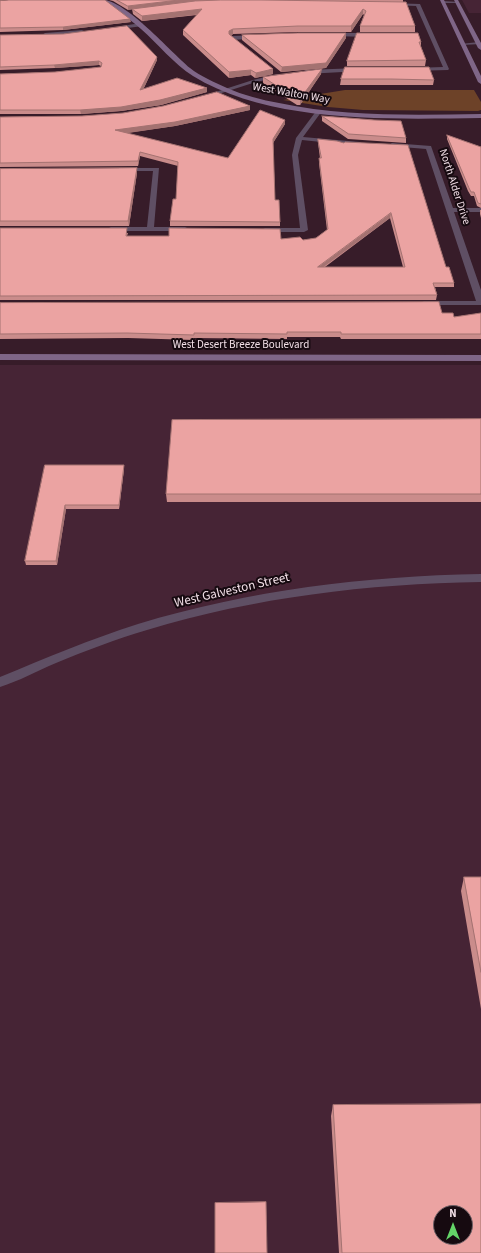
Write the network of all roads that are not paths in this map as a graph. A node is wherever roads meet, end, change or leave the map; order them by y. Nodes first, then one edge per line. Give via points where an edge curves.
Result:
1 (105, 0) edge
2 (442, 1) edge
3 (457, 1) edge
4 (386, 4) edge
5 (135, 11) edge
6 (125, 12) junction
7 (141, 25) junction
8 (102, 29) edge
9 (87, 31) edge
10 (42, 35) edge
11 (322, 35) edge
12 (377, 35) edge
13 (423, 35) dead end
14 (432, 35) junction
15 (262, 36) edge
16 (239, 42) edge
17 (462, 44) junction
18 (480, 45) edge
19 (370, 70) edge
20 (408, 70) edge
21 (299, 73) edge
22 (280, 74) edge
23 (481, 82) edge
24 (226, 90) junction
25 (192, 100) edge
26 (319, 110) junction
27 (481, 116) edge
28 (299, 138) junction
29 (370, 144) edge
30 (385, 145) edge
31 (110, 170) edge
32 (450, 210) junction
33 (481, 210) edge
34 (103, 229) edge
35 (150, 229) junction
36 (196, 229) edge
37 (258, 230) edge
38 (418, 303) edge
39 (481, 303) edge
40 (0, 357) edge
41 (481, 358) edge
42 (481, 578) edge
43 (0, 682) edge

1 - 6 street, West Walton Way
2 - 3 lane
2 - 17 street
3 - 18 street
4 - 14 street via 418,4
5 - 6 street
6 - 7 street, West Walton Way
7 - 8 street
7 - 24 street, West Walton Way via 194,74
9 - 10 street
11 - 12 street
13 - 14 street
14 - 20 street via 446,69
15 - 16 street via 233,38
17 - 18 lane
17 - 23 street
19 - 21 street
22 - 24 street
24 - 25 street
24 - 26 street, West Walton Way via 269,102
26 - 27 street, West Walton Way via 383,115
26 - 28 street
28 - 29 street
28 - 37 street via 295,156 304,230
30 - 32 street, North Alder Drive via 429,147
31 - 35 street via 157,169
32 - 33 street
32 - 39 street, North Alder Drive
34 - 35 street
35 - 36 street
38 - 39 street
40 - 41 street, West Desert Breeze Boulevard
42 - 43 street, West Galveston Street via 360,583 280,593 238,602 159,622 95,643

